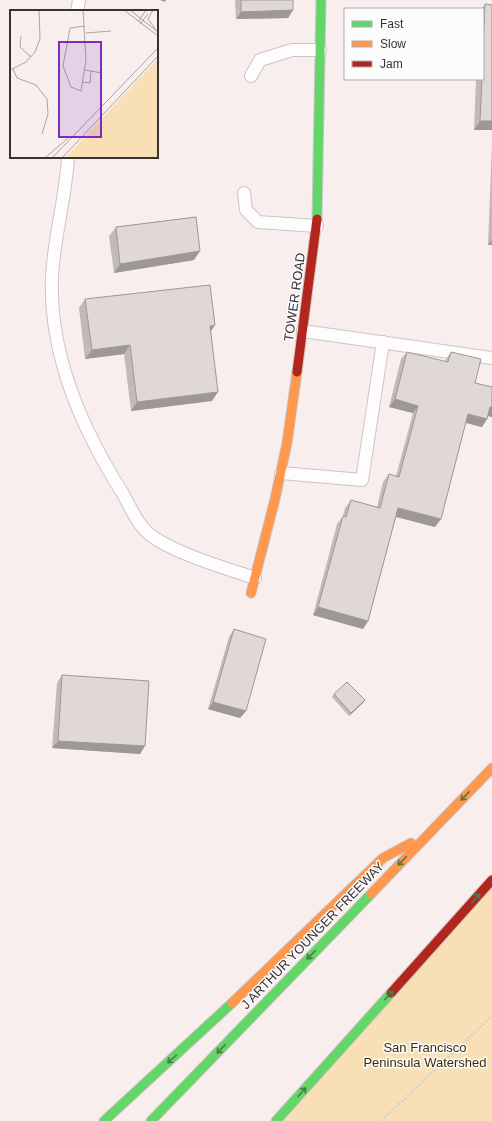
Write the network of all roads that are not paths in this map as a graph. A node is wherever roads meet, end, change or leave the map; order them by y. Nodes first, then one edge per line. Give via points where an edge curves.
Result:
1 (79, 0) edge
2 (321, 0) edge
3 (77, 10) edge
4 (320, 50) junction
5 (251, 76) dead end
6 (68, 158) edge
7 (244, 193) dead end
8 (317, 226) junction
9 (303, 331) junction
10 (383, 342) junction
11 (492, 358) edge
12 (281, 473) junction
13 (255, 578) junction
14 (251, 594) dead end
15 (492, 768) edge
16 (429, 833) junction
17 (492, 880) edge
18 (104, 1121) edge
19 (151, 1121) edge
20 (276, 1121) edge

1 - 3 lane
2 - 4 main road, TOWER ROAD
4 - 5 lane via 292,50 260,60
4 - 8 main road, TOWER ROAD
6 - 13 lane via 52,277 56,338 74,402 110,474 145,530 164,543
7 - 8 lane via 246,210 258,222
8 - 9 main road, TOWER ROAD
9 - 10 lane
9 - 12 main road, TOWER ROAD
10 - 11 lane
10 - 12 lane via 362,480
12 - 13 main road, TOWER ROAD
13 - 14 main road, TOWER ROAD
15 -> 16 main road, J ARTHUR YOUNGER FREEWAY
16 -> 18 main road via 383,858 206,1028
16 -> 19 main road, J ARTHUR YOUNGER FREEWAY
20 -> 17 main road

